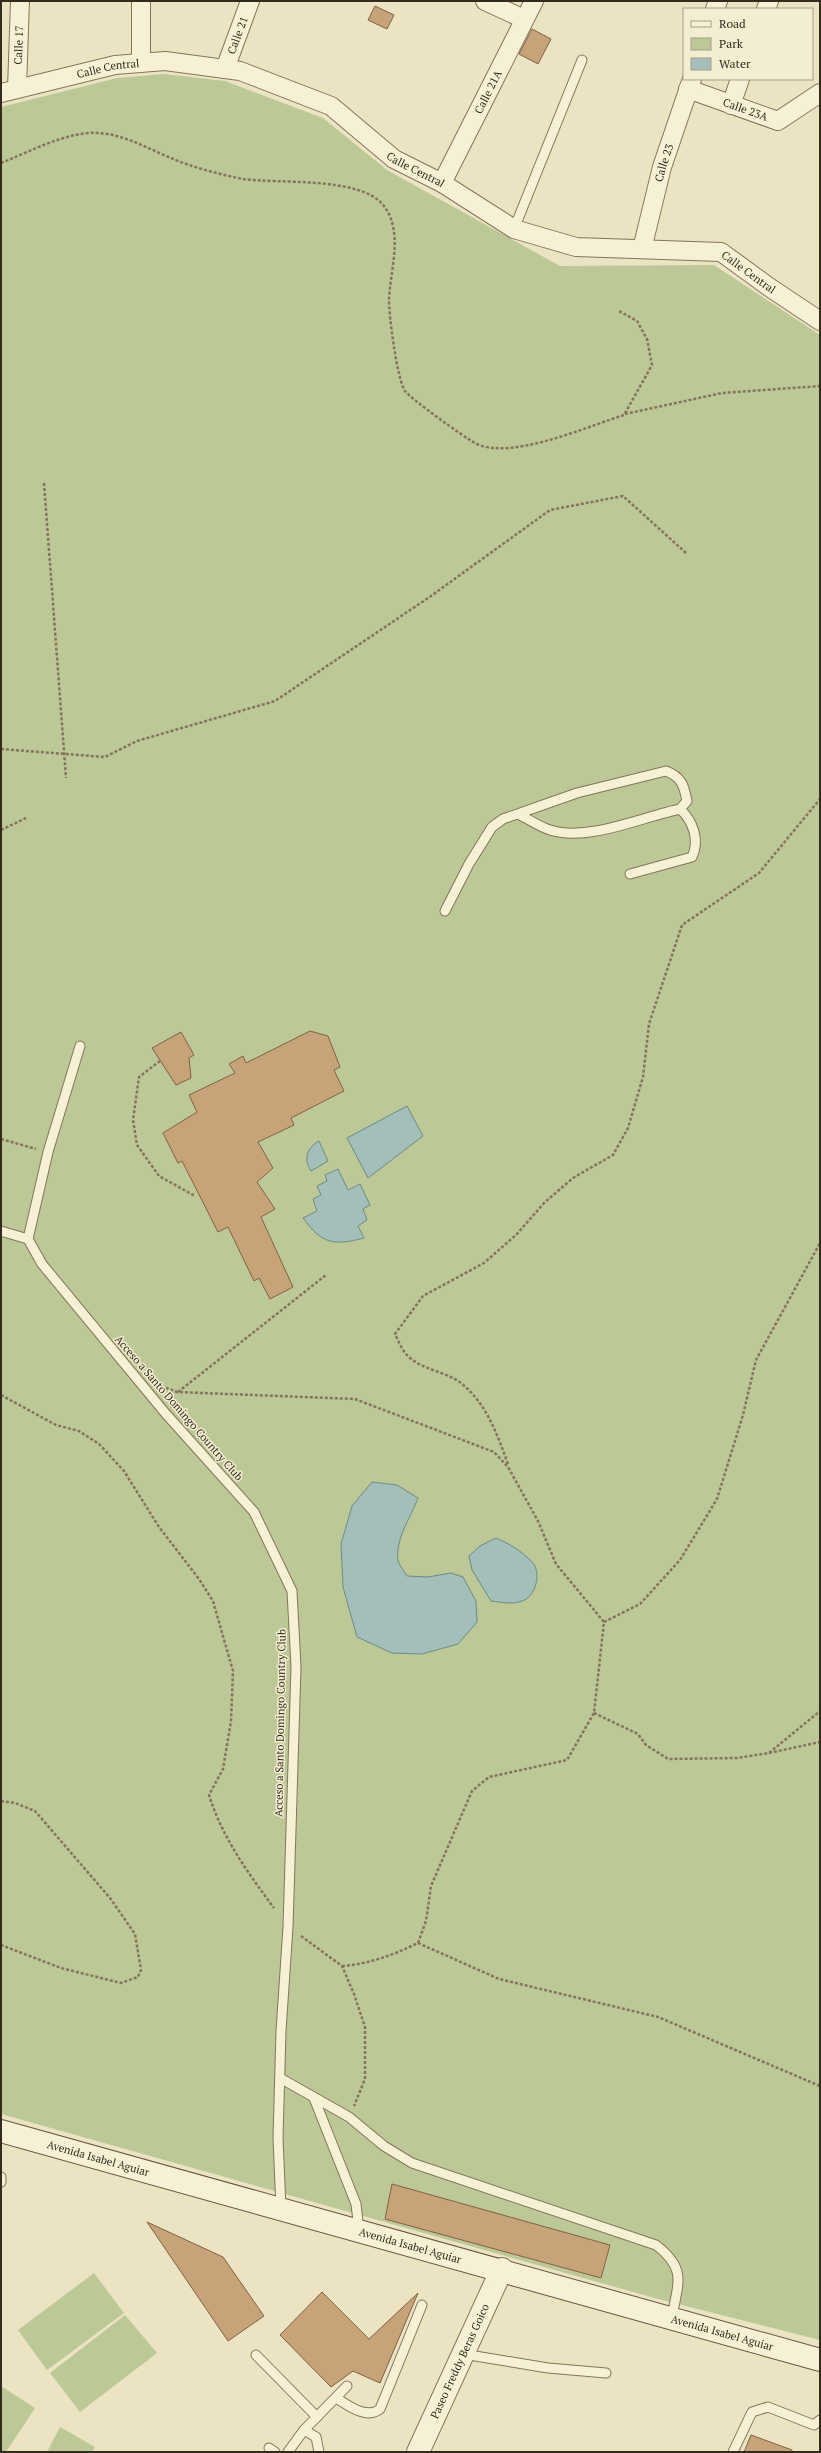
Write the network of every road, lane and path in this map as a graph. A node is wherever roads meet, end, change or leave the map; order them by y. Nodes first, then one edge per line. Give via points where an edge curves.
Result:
1 (20, 1) edge
2 (141, 1) edge
3 (250, 1) edge
4 (485, 1) edge
5 (534, 1) edge
6 (524, 19) junction
7 (582, 60) dead end
8 (141, 63) junction
9 (225, 70) junction
10 (740, 80) edge
11 (690, 84) edge
12 (9, 91) edge
13 (820, 93) edge
14 (731, 105) junction
15 (1, 163) edge
16 (442, 182) junction
17 (514, 229) junction
18 (642, 248) junction
19 (618, 311) dead end
20 (820, 321) edge
21 (820, 386) edge
22 (624, 414) junction
23 (44, 483) dead end
24 (686, 554) dead end
25 (1, 748) edge
26 (63, 753) junction
27 (66, 778) dead end
28 (820, 799) edge
29 (680, 809) junction
30 (520, 815) junction
31 (26, 818) dead end
32 (1, 830) edge
33 (630, 874) dead end
34 (445, 911) dead end
35 (80, 1046) dead end
36 (160, 1060) dead end
37 (1, 1139) edge
38 (48, 1152) junction
39 (195, 1196) dead end
40 (1, 1232) edge
41 (28, 1239) junction
42 (820, 1243) edge
43 (326, 1274) dead end
44 (1, 1395) edge
45 (508, 1466) junction
46 (604, 1622) junction
47 (820, 1711) edge
48 (594, 1713) junction
49 (820, 1742) edge
50 (769, 1753) junction
51 (1, 1801) edge
52 (288, 1927) junction
53 (418, 1943) junction
54 (1, 1945) edge
55 (342, 1966) junction
56 (280, 2078) junction
57 (820, 2086) edge
58 (314, 2098) junction
59 (349, 2117) junction
60 (1, 2131) edge
61 (1, 2178) edge
62 (1, 2182) edge
63 (281, 2209) junction
64 (359, 2230) junction
65 (502, 2270) junction
66 (422, 2305) dead end
67 (672, 2317) junction
68 (463, 2354) junction
69 (256, 2355) dead end
70 (820, 2360) edge
71 (606, 2374) dead end
72 (347, 2386) dead end
73 (336, 2398) junction
74 (317, 2417) junction
75 (820, 2420) edge
76 (304, 2430) junction
77 (288, 2452) edge
78 (319, 2452) edge
79 (418, 2452) edge
80 (733, 2452) edge

1 - 12 street, Calle 17
2 - 8 street
3 - 9 street, Calle 21
4 - 6 street
5 - 6 street, Calle 21A
6 - 16 street, Calle 21A
7 - 17 lane
8 - 9 street, Calle Central via 165,61
8 - 12 street, Calle Central via 115,66
9 - 16 street, Calle Central via 240,71 331,106 394,159
10 - 14 street
11 - 14 street, Calle 23A
11 - 18 street, Calle 23 via 662,166
13 - 14 street, Calle 23A via 778,121
15 - 22 path via 42,145 88,133 120,136 173,159 244,179 326,183 364,193 383,205 393,223 394,262 389,300 393,346 404,390 477,444 496,448 521,446 577,431
16 - 17 street, Calle Central
17 - 18 street, Calle Central via 576,247
18 - 20 street, Calle Central via 721,252 769,288
19 - 22 path via 637,321 647,339 652,365
21 - 22 path via 722,393
23 - 26 path
24 - 26 path via 623,496 550,510 431,596 275,701 137,741 105,757
25 - 26 path
26 - 27 path
28 - 45 path via 759,873 682,925 649,1024 643,1077 628,1128 613,1155 573,1178 484,1263 423,1296 395,1334 407,1355 426,1368 460,1383 480,1402 494,1428
29 - 30 lane via 595,831 573,833 550,830
29 - 30 lane via 687,801 684,784 676,775 666,771 577,793
29 - 33 lane via 692,824 697,847 692,857
30 - 34 lane via 503,819 492,827 469,864
31 - 32 path
35 - 38 lane
36 - 39 path via 139,1077 133,1120 137,1145 159,1176
37 - 38 path
38 - 41 lane
40 - 41 lane
41 - 52 lane, Acceso a Santo Domingo Country Club via 42,1264 166,1414 254,1512 292,1591 296,1667
42 - 46 path via 756,1360 743,1415 717,1499 680,1560 640,1604
43 - 45 path via 177,1392 355,1399 494,1452
44 - 52 path via 56,1425 79,1431 99,1444 124,1471 159,1527 213,1601 233,1671 231,1721 223,1769 209,1795 217,1822 246,1870
45 - 46 path via 538,1521 556,1564
46 - 48 path
47 - 50 path
48 - 50 path via 638,1734 646,1745 668,1759 737,1758
48 - 53 path via 567,1760 489,1777 472,1792 431,1886 426,1921
49 - 50 path
51 - 54 path via 15,1802 36,1811 110,1898 135,1934 141,1970 138,1977 121,1983 60,1968
52 - 55 path
52 - 56 lane, Acceso a Santo Domingo Country Club
53 - 55 path via 362,1965
53 - 57 path via 499,1979 658,2017
55 - 59 path via 365,2027 365,2079
56 - 58 lane
56 - 63 lane, Acceso a Santo Domingo Country Club via 278,2138
58 - 59 lane
58 - 64 lane via 356,2204
59 - 67 lane via 395,2154 412,2163 656,2245 670,2256 677,2266 679,2278
60 - 63 main road, Avenida Isabel Aguiar
61 - 62 lane
63 - 64 main road, Avenida Isabel Aguiar
64 - 65 main road, Avenida Isabel Aguiar
65 - 67 main road, Avenida Isabel Aguiar
65 - 68 main road, Paseo Freddy Beras Goico
66 - 73 lane via 380,2408 374,2413 368,2413
67 - 70 main road, Avenida Isabel Aguiar
68 - 71 lane via 548,2368
68 - 79 main road, Paseo Freddy Beras Goico
69 - 74 lane
72 - 73 lane
73 - 74 lane
74 - 76 lane
75 - 80 lane via 814,2425 768,2407 752,2412
76 - 77 lane
76 - 78 lane via 316,2437

